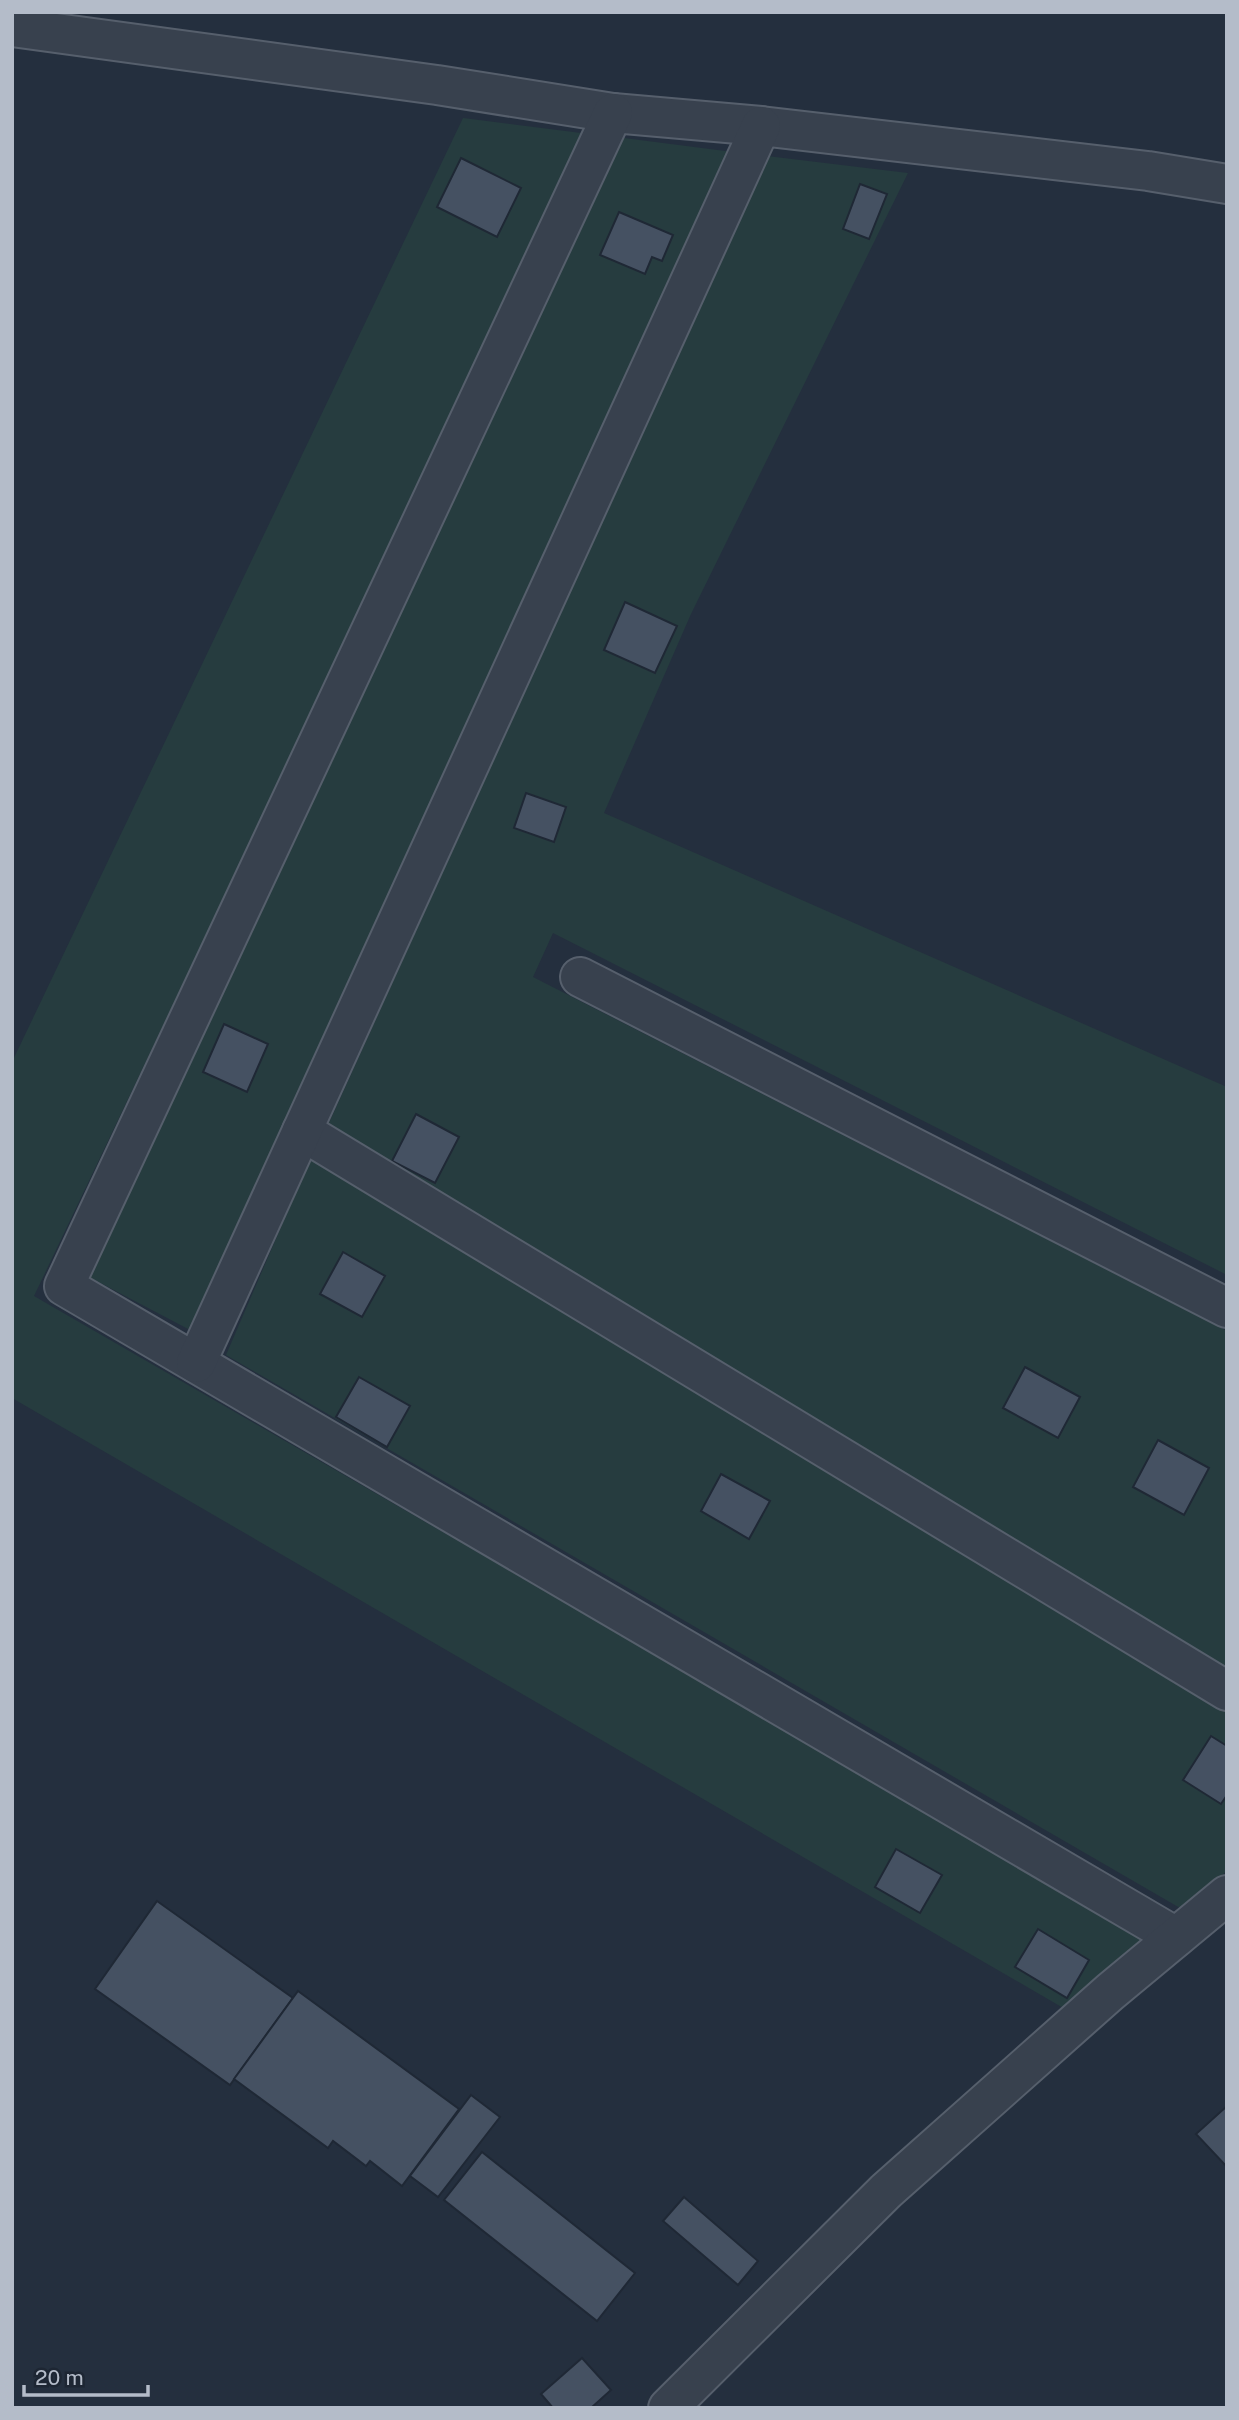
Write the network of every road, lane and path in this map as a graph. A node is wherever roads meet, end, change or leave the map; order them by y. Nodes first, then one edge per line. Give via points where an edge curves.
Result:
1 (12, 27) edge
2 (613, 113) junction
3 (761, 126) junction
4 (1227, 184) edge
5 (580, 977) dead end
6 (302, 1132) junction
7 (1227, 1308) edge
8 (196, 1363) junction
9 (1227, 1691) edge
10 (1227, 1895) edge
11 (1176, 1937) junction
12 (668, 2408) edge

1 - 2 lane
2 - 3 lane
2 - 8 lane via 64,1286
3 - 4 lane via 1135,169
3 - 6 lane
5 - 7 lane
6 - 8 lane
6 - 9 lane
8 - 11 lane
10 - 11 lane
11 - 12 lane via 886,2191

